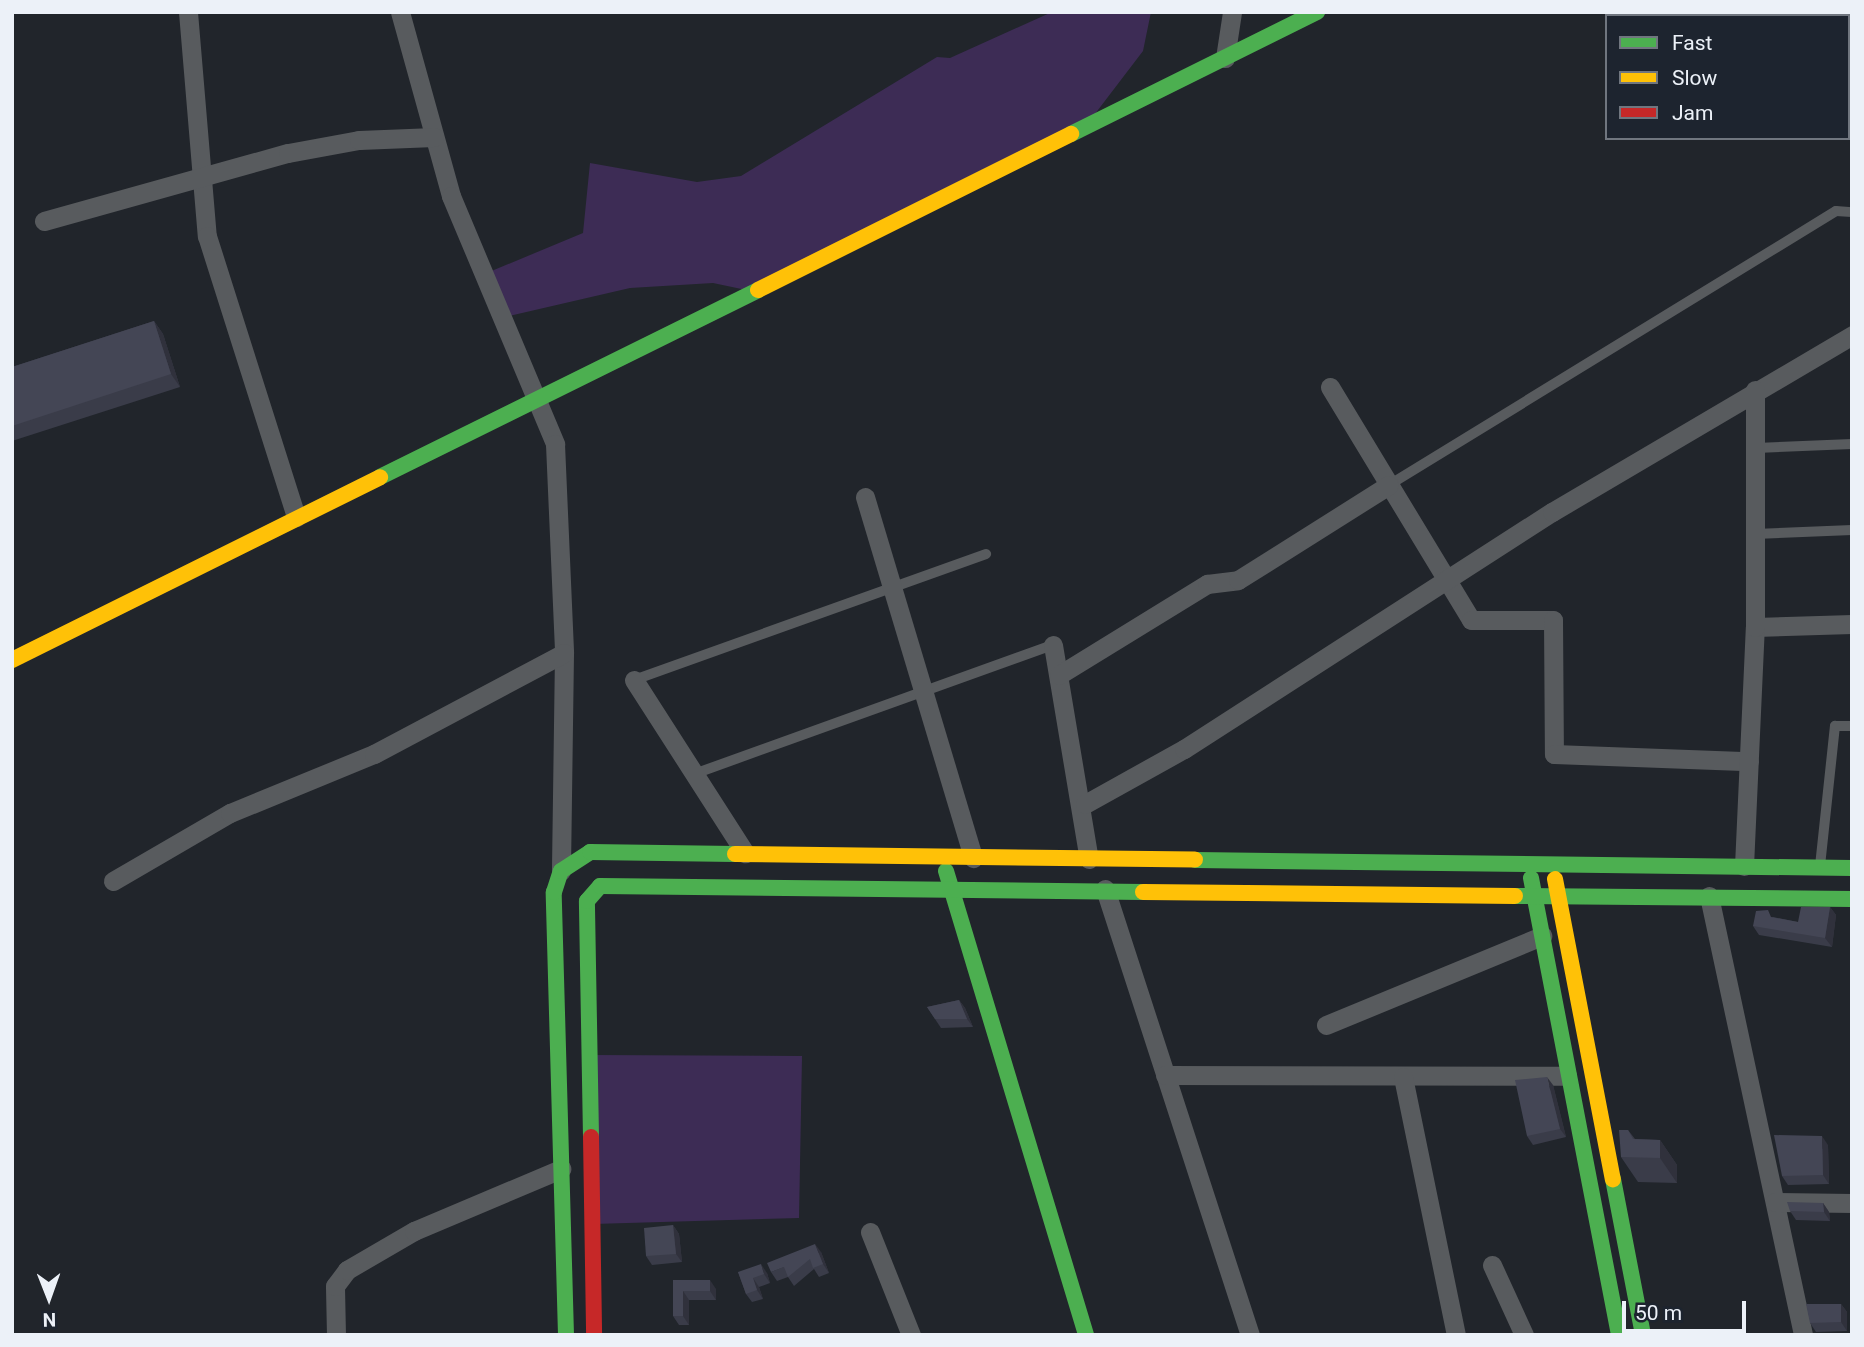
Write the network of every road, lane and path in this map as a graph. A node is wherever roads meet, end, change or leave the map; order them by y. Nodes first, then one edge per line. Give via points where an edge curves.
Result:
1 (188, 12) edge
2 (400, 12) edge
3 (1232, 12) edge
4 (1317, 12) edge
5 (1225, 58) junction
6 (435, 136) junction
7 (199, 176) junction
8 (1852, 212) edge
9 (44, 221) dead end
10 (1852, 335) edge
11 (1330, 387) dead end
12 (1755, 390) junction
13 (538, 399) junction
14 (1852, 444) edge
15 (1756, 449) junction
16 (1389, 485) junction
17 (865, 497) dead end
18 (296, 517) junction
19 (1852, 530) edge
20 (1755, 534) junction
21 (986, 554) dead end
22 (1446, 579) junction
23 (897, 589) junction
24 (1852, 624) edge
25 (1755, 627) junction
26 (1053, 645) joint
27 (564, 653) junction
28 (12, 660) edge
29 (1059, 675) junction
30 (634, 680) joint
31 (919, 691) junction
32 (1852, 726) edge
33 (1749, 761) junction
34 (694, 774) junction
35 (1084, 804) junction
36 (745, 853) junction
37 (942, 858) junction
38 (973, 858) junction
39 (1089, 859) junction
40 (1528, 866) junction
41 (1553, 866) junction
42 (1744, 866) junction
43 (1820, 867) junction
44 (1852, 868) edge
45 (561, 871) junction
46 (113, 881) dead end
47 (952, 887) junction
48 (1105, 889) junction
49 (1535, 895) junction
50 (1558, 895) junction
51 (1709, 896) junction
52 (1852, 899) edge
53 (1542, 936) junction
54 (1326, 1025) dead end
55 (1165, 1075) junction
56 (1567, 1076) junction
57 (1404, 1077) junction
58 (561, 1169) junction
59 (1775, 1202) junction
60 (1852, 1203) edge
61 (870, 1232) dead end
62 (1492, 1265) dead end
63 (336, 1335) edge
64 (566, 1335) edge
65 (594, 1335) edge
66 (911, 1335) edge
67 (1086, 1335) edge
68 (1250, 1335) edge
69 (1456, 1335) edge
70 (1524, 1335) edge
71 (1619, 1335) edge
72 (1643, 1335) edge
73 (1803, 1335) edge

1 - 7 street
2 - 6 street
3 - 5 street
4 - 5 main road
5 - 13 main road
6 - 7 street via 359,140
6 - 13 street via 474,256
7 - 9 street
7 - 18 street via 207,236
8 - 16 lane via 1836,211
10 - 12 street
11 - 16 street
12 - 15 street
12 - 22 street
13 - 18 main road
13 - 27 street via 555,444
14 - 15 lane
15 - 20 street
16 - 22 street
16 - 29 street via 1238,580 1207,584
17 - 23 street
18 - 28 main road
19 - 20 lane
20 - 25 street
21 - 23 lane
22 - 33 street via 1471,620 1553,620 1554,754
22 - 35 street via 1184,749
23 - 30 lane
23 - 31 street
24 - 25 street
25 - 33 street
26 - 29 street
26 - 31 lane
27 - 45 street
27 - 46 street via 374,754 230,813
29 - 35 street
30 - 34 street
31 - 34 lane
31 - 38 street
32 - 43 lane via 1835,726
33 - 42 street
34 - 36 street
35 - 39 street
36 - 37 main road
36 - 45 main road via 605,850
37 - 38 main road
37 - 47 main road
38 - 39 main road
39 - 40 main road
40 - 41 main road
40 - 49 main road
41 - 42 main road
41 - 50 main road
42 - 43 main road
43 - 44 main road
45 - 58 main road via 554,892
47 - 48 main road
47 - 65 main road via 611,883 591,894
47 - 67 main road
48 - 49 main road
48 - 55 street
49 - 50 main road
49 - 53 main road
50 - 51 main road
50 - 72 main road
51 - 52 main road
51 - 59 street
53 - 54 street
53 - 56 main road
55 - 57 street
55 - 68 street
56 - 57 street
56 - 71 main road
57 - 69 street
58 - 63 street via 414,1231 347,1270 335,1286
58 - 64 main road
59 - 60 street
59 - 73 street
61 - 66 street
62 - 70 street

